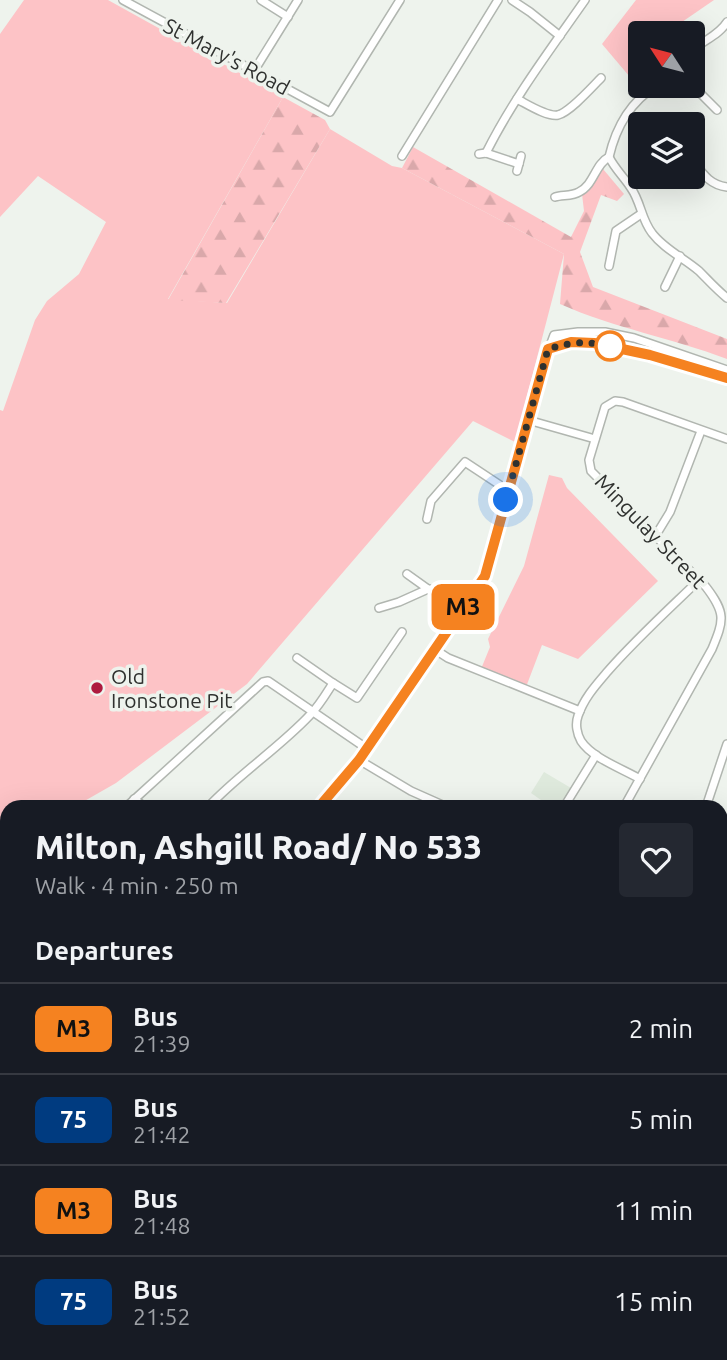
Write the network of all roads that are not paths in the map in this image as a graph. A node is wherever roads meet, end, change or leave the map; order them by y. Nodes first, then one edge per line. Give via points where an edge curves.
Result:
1 (123, 0) edge
2 (261, 0) edge
3 (298, 0) edge
4 (400, 0) edge
5 (498, 0) edge
6 (512, 0) edge
7 (585, 0) edge
8 (288, 17) junction
9 (727, 22) edge
10 (560, 36) junction
11 (705, 41) edge
12 (254, 71) junction
13 (597, 79) dead end
14 (640, 98) edge
15 (705, 98) edge
16 (517, 99) junction
17 (717, 110) dead end
18 (402, 156) dead end
19 (609, 157) junction
20 (519, 164) dead end
21 (705, 177) edge
22 (727, 187) edge
23 (555, 197) dead end
24 (641, 214) junction
25 (680, 256) junction
26 (608, 265) dead end
27 (664, 287) dead end
28 (727, 298) edge
29 (548, 349) junction
30 (727, 370) edge
31 (727, 378) edge
32 (528, 420) junction
33 (701, 431) junction
34 (595, 439) junction
35 (727, 439) edge
36 (496, 482) junction
37 (488, 491) dead end
38 (509, 491) junction
39 (428, 519) dead end
40 (656, 535) junction
41 (407, 574) dead end
42 (699, 580) junction
43 (428, 589) junction
44 (379, 608) dead end
45 (462, 608) junction
46 (402, 632) dead end
47 (434, 649) junction
48 (297, 658) dead end
49 (333, 683) junction
50 (580, 711) junction
51 (313, 712) junction
52 (727, 744) edge
53 (366, 748) junction
54 (596, 755) junction
55 (359, 760) junction
56 (640, 779) junction
57 (134, 799) edge
58 (215, 800) edge
59 (324, 800) edge
60 (431, 800) edge
61 (568, 800) edge
62 (629, 800) edge
63 (708, 800) edge

1 - 12 street, St Mary's Road
2 - 8 street
3 - 8 street
4 - 12 street, St Mary's Road via 330,112
5 - 18 street
6 - 10 street
7 - 10 street
8 - 12 street
9 - 11 street
10 - 16 street
13 - 16 street via 559,115
14 - 19 street via 613,141
15 - 17 street
16 - 20 street via 483,154
19 - 23 street via 579,192
19 - 24 street via 632,188
21 - 22 street
24 - 25 street via 652,233
24 - 26 street via 616,231
25 - 27 street
25 - 28 street
29 - 30 street via 554,335 605,332
29 - 31 street via 571,342 594,343
29 - 32 street
32 - 34 street
32 - 38 street
33 - 34 street via 615,401 605,407
33 - 35 street
33 - 40 street via 670,512
34 - 40 street, Mingulay Street via 589,460 592,471
36 - 37 street
36 - 38 street
36 - 39 street via 465,462 431,501
38 - 45 street via 487,571
40 - 42 street, Mingulay Street
41 - 43 street
42 - 50 street via 625,651 590,691
42 - 56 street, Mingulay Street via 718,602 722,615 719,631
43 - 44 street
43 - 45 street
45 - 47 street
46 - 49 street via 357,698
47 - 50 street
47 - 53 street
48 - 49 street
49 - 51 street
50 - 54 street via 576,728 581,741
51 - 53 street
51 - 57 street via 263,682
51 - 58 street
52 - 63 street
53 - 55 street
54 - 56 street
54 - 61 street
55 - 59 street
55 - 60 street
56 - 62 street, Mingulay Street

